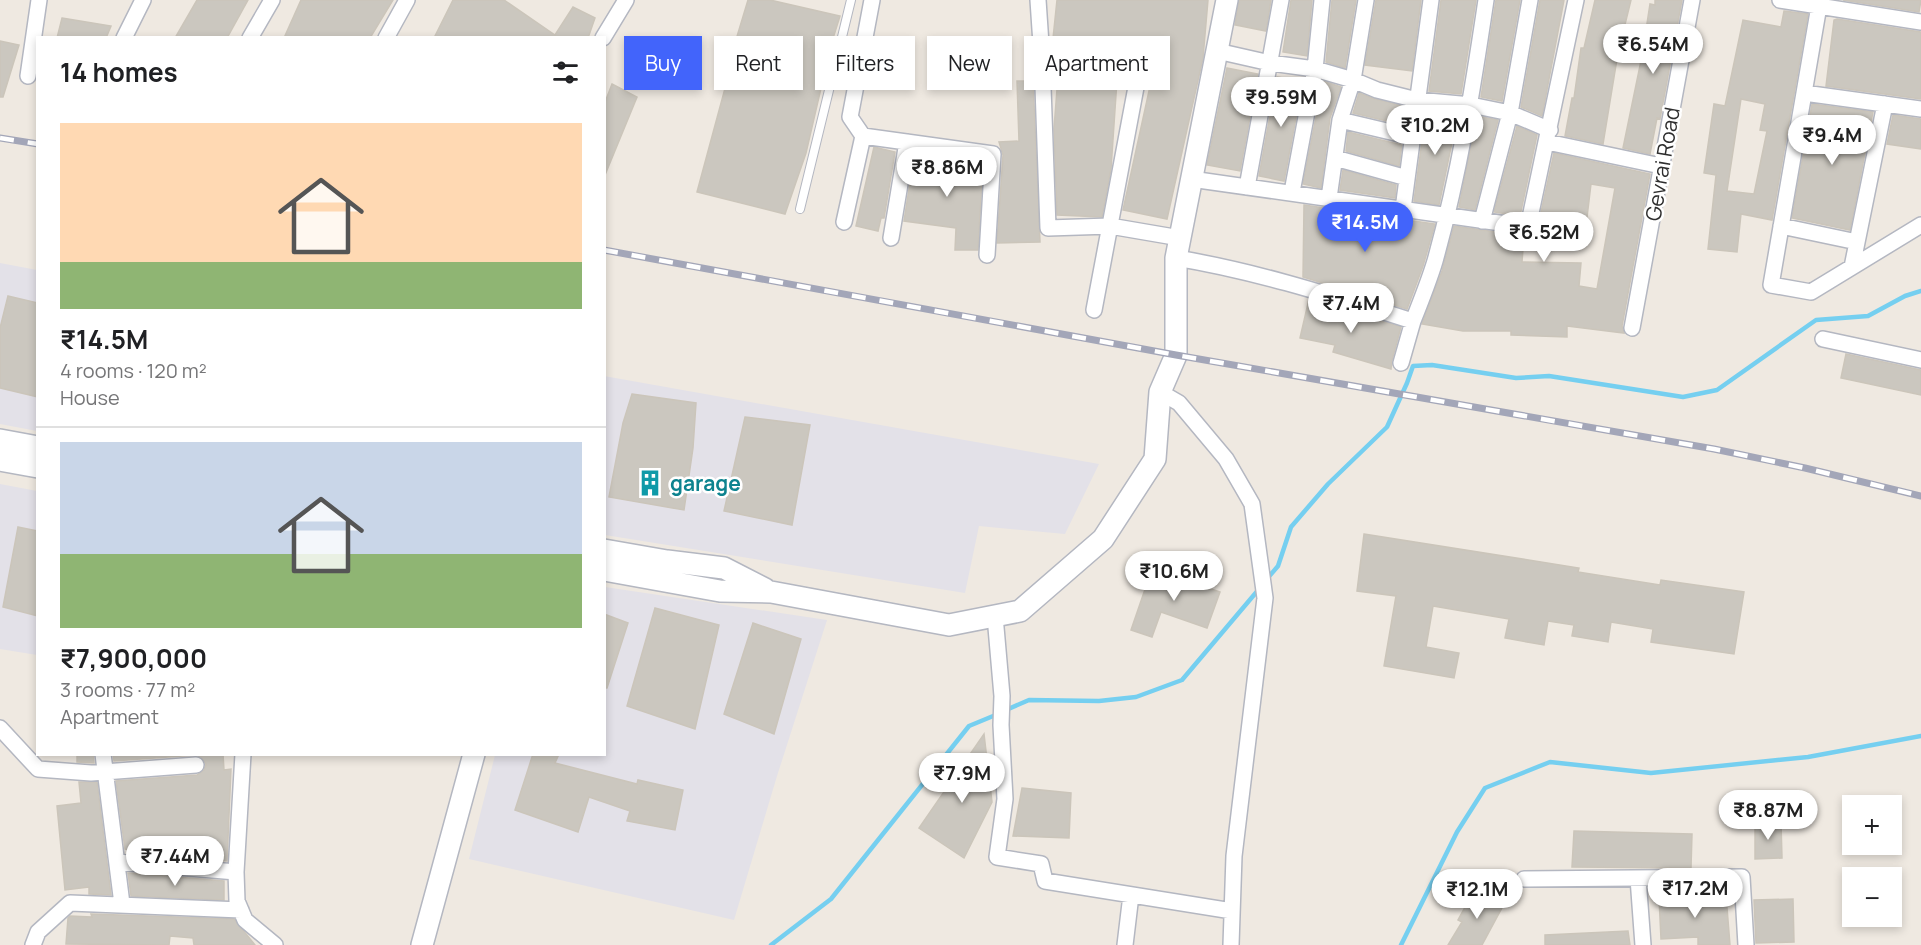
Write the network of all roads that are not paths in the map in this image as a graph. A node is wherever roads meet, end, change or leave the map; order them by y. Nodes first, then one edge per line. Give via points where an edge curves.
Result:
1 (39, 0) edge
2 (143, 0) edge
3 (272, 0) edge
4 (407, 0) edge
5 (626, 0) edge
6 (851, 0) edge
7 (872, 0) edge
8 (1038, 0) edge
9 (1227, 0) edge
10 (1281, 0) edge
11 (1322, 0) edge
12 (1366, 0) edge
13 (1431, 0) edge
14 (1486, 0) edge
15 (1530, 0) edge
16 (1576, 0) edge
17 (1692, 0) edge
18 (1780, 0) edge
19 (1820, 3) edge
20 (1921, 22) edge
21 (125, 36) edge
22 (251, 36) edge
23 (387, 36) edge
24 (604, 36) edge
25 (1040, 36) edge
26 (1217, 51) junction
27 (1270, 63) junction
28 (1316, 69) junction
29 (28, 76) dead end
30 (1353, 80) junction
31 (1043, 90) edge
32 (1136, 90) edge
33 (1804, 93) junction
34 (1417, 100) junction
35 (1885, 104) junction
36 (1471, 105) junction
37 (1921, 110) edge
38 (1510, 113) junction
39 (1340, 120) junction
40 (863, 136) junction
41 (1549, 136) junction
42 (1412, 137) junction
43 (907, 142) junction
44 (1335, 158) junction
45 (1661, 166) junction
46 (1407, 178) junction
47 (1191, 179) junction
48 (1247, 187) junction
49 (1292, 192) junction
50 (1329, 198) junction
51 (800, 209) dead end
52 (1402, 209) junction
53 (1446, 215) junction
54 (1482, 221) junction
55 (844, 222) dead end
56 (1921, 225) edge
57 (1110, 226) junction
58 (1781, 226) junction
59 (891, 238) dead end
60 (1857, 242) junction
61 (1178, 248) junction
62 (987, 255) dead end
63 (1852, 267) junction
64 (1094, 310) dead end
65 (1413, 321) junction
66 (1632, 328) dead end
67 (1823, 339) dead end
68 (1921, 360) edge
69 (1401, 363) dead end
70 (1160, 392) junction
71 (0, 440) edge
72 (36, 447) edge
73 (0, 460) edge
74 (36, 467) edge
75 (606, 550) edge
76 (606, 570) edge
77 (771, 592) junction
78 (995, 616) junction
79 (0, 728) edge
80 (103, 756) edge
81 (243, 756) edge
82 (473, 756) edge
83 (196, 765) dead end
84 (105, 772) junction
85 (117, 862) junction
86 (236, 872) junction
87 (1638, 878) junction
88 (1524, 879) dead end
89 (1131, 895) junction
90 (122, 904) junction
91 (241, 910) junction
92 (1232, 911) junction
93 (33, 945) edge
94 (274, 945) edge
95 (422, 945) edge
96 (1125, 945) edge
97 (1231, 945) edge
98 (1643, 945) edge
99 (1746, 945) edge

1 - 29 street
2 - 21 street
3 - 22 street
4 - 23 street
5 - 24 street
6 - 51 lane
7 - 40 street via 850,117
8 - 25 street
9 - 26 street
10 - 27 street
11 - 28 street
12 - 30 street
13 - 34 street
14 - 36 street
15 - 38 street
16 - 41 street
17 - 45 street, Gevrai Road
18 - 19 street
19 - 20 street
19 - 33 street
26 - 27 street
26 - 47 street
27 - 28 street
27 - 48 street
28 - 30 street
28 - 49 street
30 - 34 street
30 - 39 street
31 - 57 street via 1048,228
32 - 57 street
33 - 35 street
33 - 58 street
34 - 36 street
34 - 42 street
35 - 37 street
35 - 60 street
36 - 38 street
36 - 53 street
38 - 41 street
38 - 54 street
39 - 42 street
39 - 44 street
40 - 43 street
40 - 55 street
41 - 45 street
41 - 54 street via 1528,227
42 - 46 street
43 - 59 street
43 - 62 street via 993,154
44 - 46 street
44 - 50 street
45 - 66 street, Gevrai Road
46 - 52 street
47 - 48 street
47 - 61 street
48 - 49 street
49 - 50 street
50 - 52 street
52 - 53 street
53 - 54 street
53 - 65 street
56 - 63 street
57 - 61 street
57 - 64 street
58 - 60 street
58 - 63 street via 1771,285 1811,292
60 - 63 street
61 - 65 street via 1202,262
61 - 70 street via 1176,355
65 - 69 street
67 - 68 street
70 - 78 street via 1155,459 1103,538 1020,611
70 - 92 street via 1179,403 1226,459 1252,504 1265,598 1234,856
71 - 72 street
73 - 74 street
75 - 77 street via 724,568
76 - 77 street via 720,591
77 - 78 street via 949,625
78 - 89 street via 1005,799 997,857 1041,864 1045,881
79 - 84 street via 38,769
80 - 84 street
81 - 86 street
82 - 95 street
83 - 84 street
84 - 85 street
85 - 86 street
85 - 90 street
86 - 91 street
87 - 88 street
87 - 98 street
87 - 99 street via 1742,877
89 - 92 street
89 - 96 street
90 - 91 street
90 - 93 street via 70,903 38,932
91 - 94 street via 245,921
92 - 97 street

